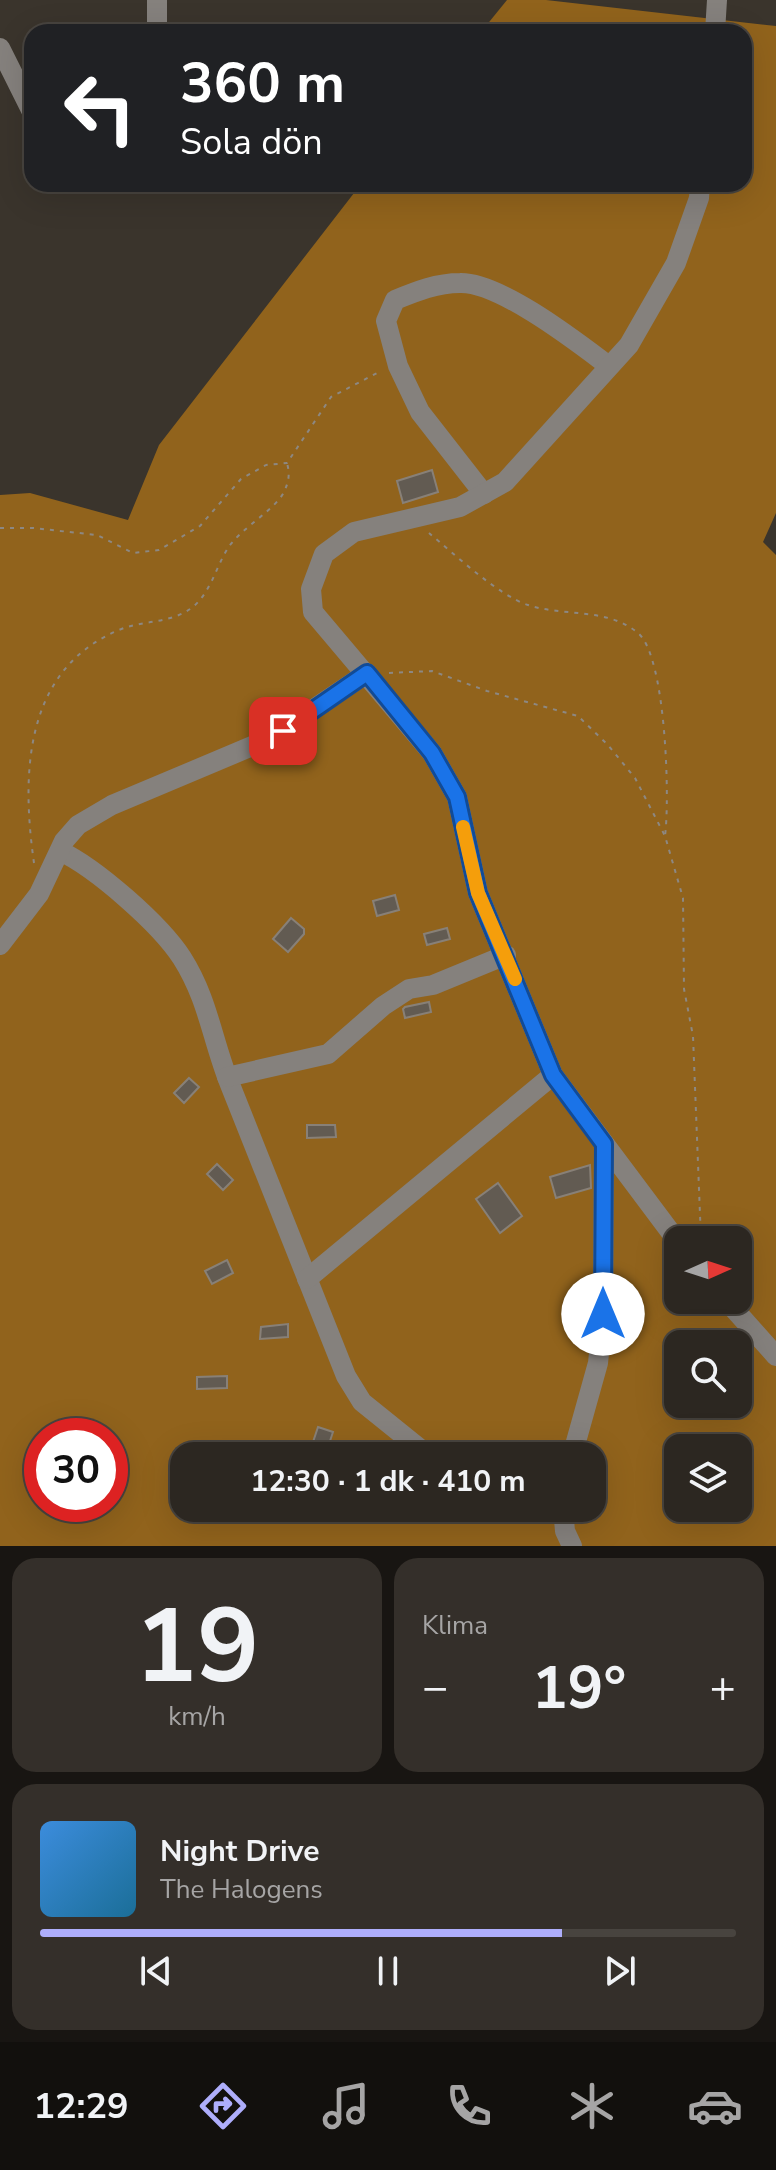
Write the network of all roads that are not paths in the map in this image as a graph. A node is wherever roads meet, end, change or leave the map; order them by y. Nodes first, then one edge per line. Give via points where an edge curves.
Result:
1 (157, 0) edge
2 (717, 0) edge
3 (157, 24) edge
4 (716, 24) edge
5 (0, 48) edge
6 (24, 96) edge
7 (699, 192) edge
8 (609, 366) junction
9 (484, 494) junction
10 (367, 673) junction
11 (60, 851) junction
12 (0, 945) edge
13 (506, 955) junction
14 (553, 1075) junction
15 (227, 1077) junction
16 (604, 1144) junction
17 (666, 1226) edge
18 (307, 1279) junction
19 (738, 1314) edge
20 (776, 1356) edge
21 (412, 1442) edge
22 (576, 1442) edge
23 (562, 1522) edge
24 (572, 1546) edge

1 - 3 street
2 - 4 street
5 - 6 street
7 - 8 street via 676,263 629,345
8 - 9 street via 505,482
8 - 9 street via 497,293 463,282 428,287 395,300 386,321 398,366 420,412
9 - 10 street via 460,507 354,532 324,554 311,589 313,612
10 - 11 street via 269,739 112,805 78,825
10 - 13 street via 432,753 457,797 478,893
11 - 12 street via 39,894
11 - 15 street via 83,862 180,955 203,996
13 - 14 street
13 - 15 street via 433,985 409,989 328,1054
14 - 16 street
14 - 18 street
15 - 18 street
16 - 17 street
16 - 22 street via 603,1314 598,1363
18 - 21 street via 362,1402
19 - 20 street
23 - 24 street

